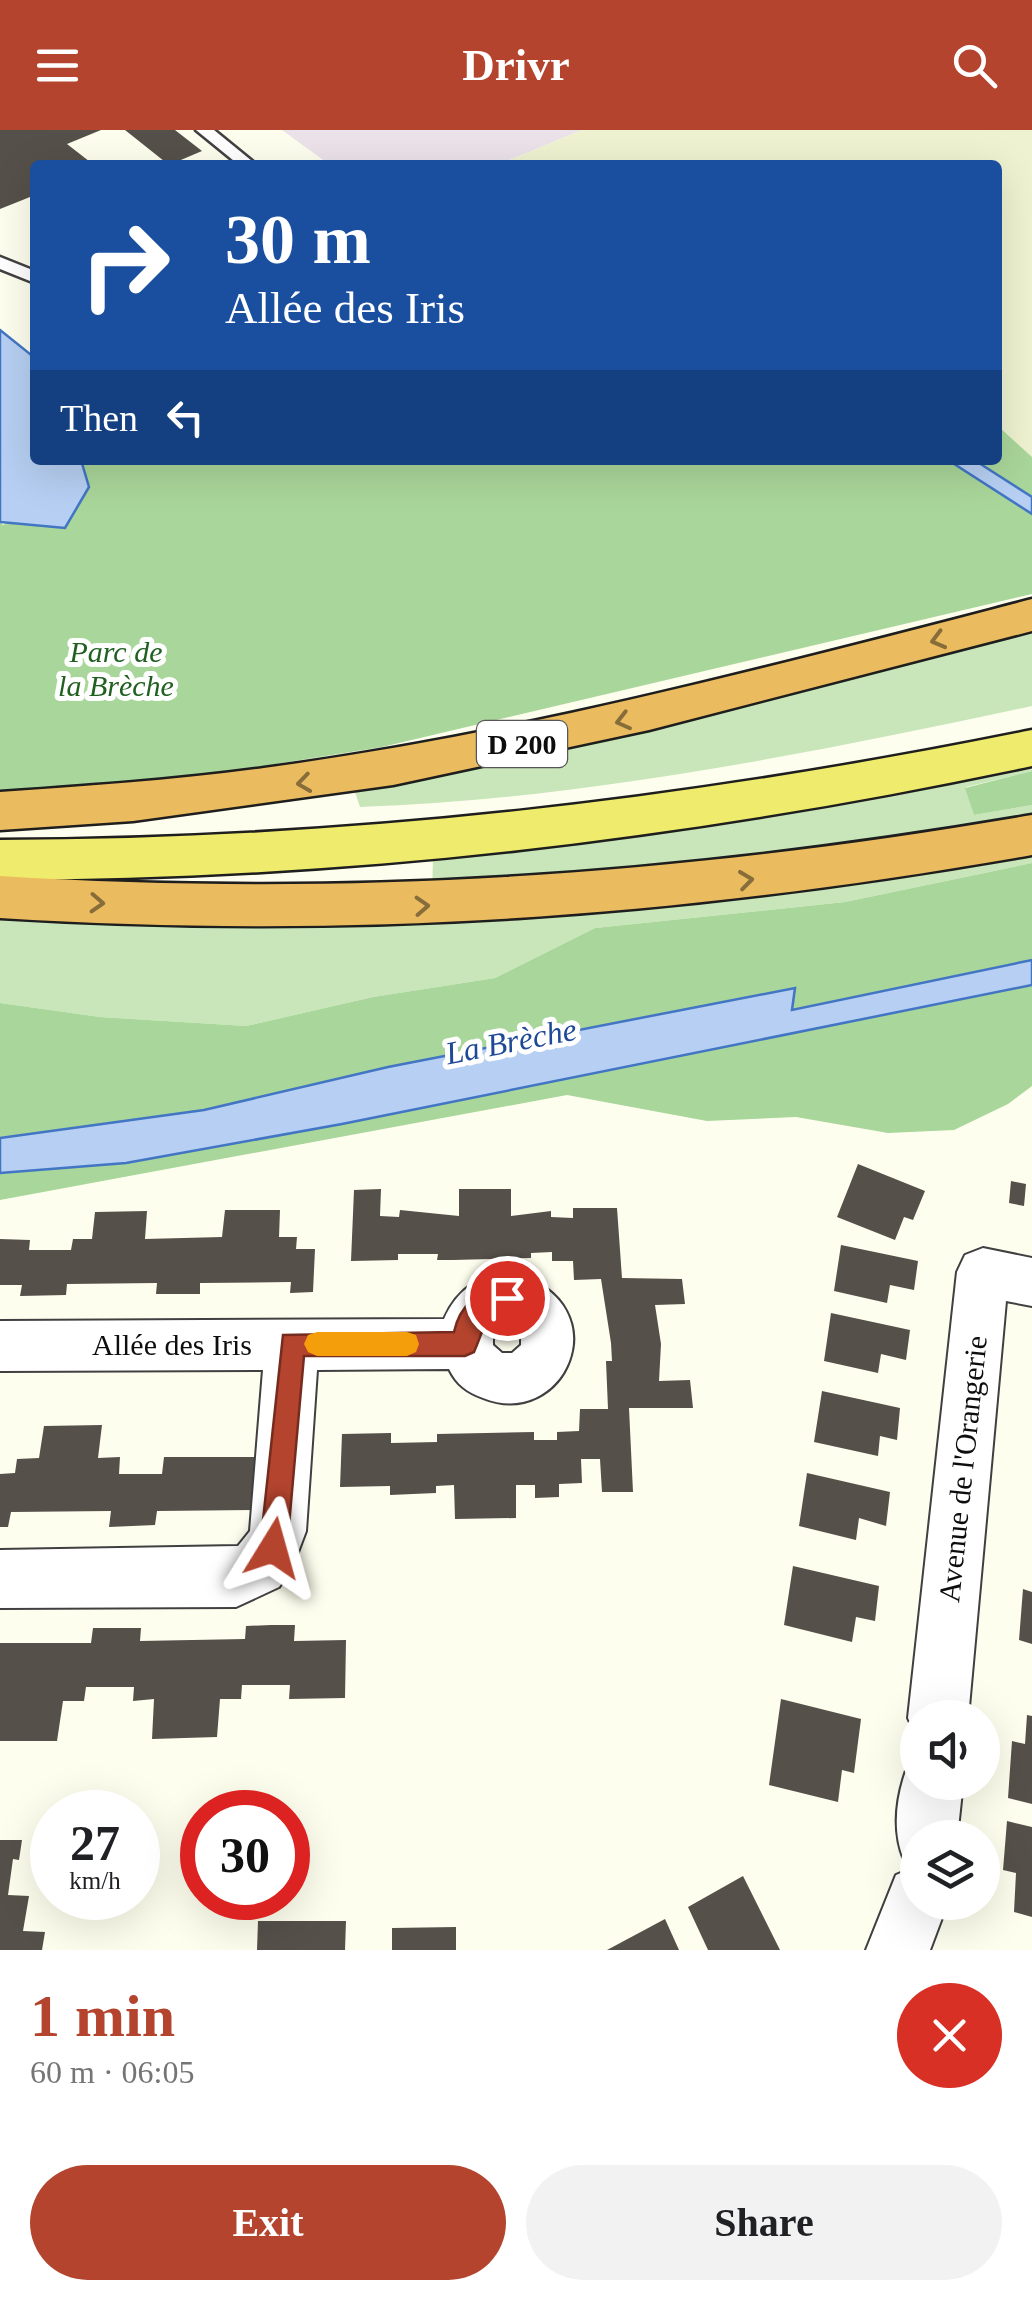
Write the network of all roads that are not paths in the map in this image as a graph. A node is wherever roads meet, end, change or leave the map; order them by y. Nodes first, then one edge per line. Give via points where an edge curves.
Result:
1 (204, 130) edge
2 (243, 160) edge
3 (0, 262) edge
4 (30, 276) edge
5 (1032, 614) edge
6 (1032, 723) edge
7 (1032, 748) edge
8 (0, 811) edge
9 (0, 834) edge
10 (1032, 835) edge
11 (0, 860) edge
12 (0, 897) edge
13 (1032, 1282) edge
14 (292, 1344) junction
15 (465, 1344) dead end
16 (0, 1346) edge
17 (0, 1579) edge
18 (940, 1700) edge
19 (909, 1920) edge
20 (898, 1950) edge

1 - 2 lane
3 - 4 lane
5 -> 8 highway, D 200 via 690,705 456,758 171,800
6 - 9 main road, D 200 via 801,767 565,800 232,827
7 - 11 main road via 770,802 535,834 274,854
12 -> 10 highway via 299,909 546,898 750,879
13 - 18 street, Avenue de l'Orangerie via 982,1272
14 - 15 street, Allée des Iris
14 - 16 street, Allée des Iris
14 - 17 street via 278,1532 252,1573
19 - 20 street

